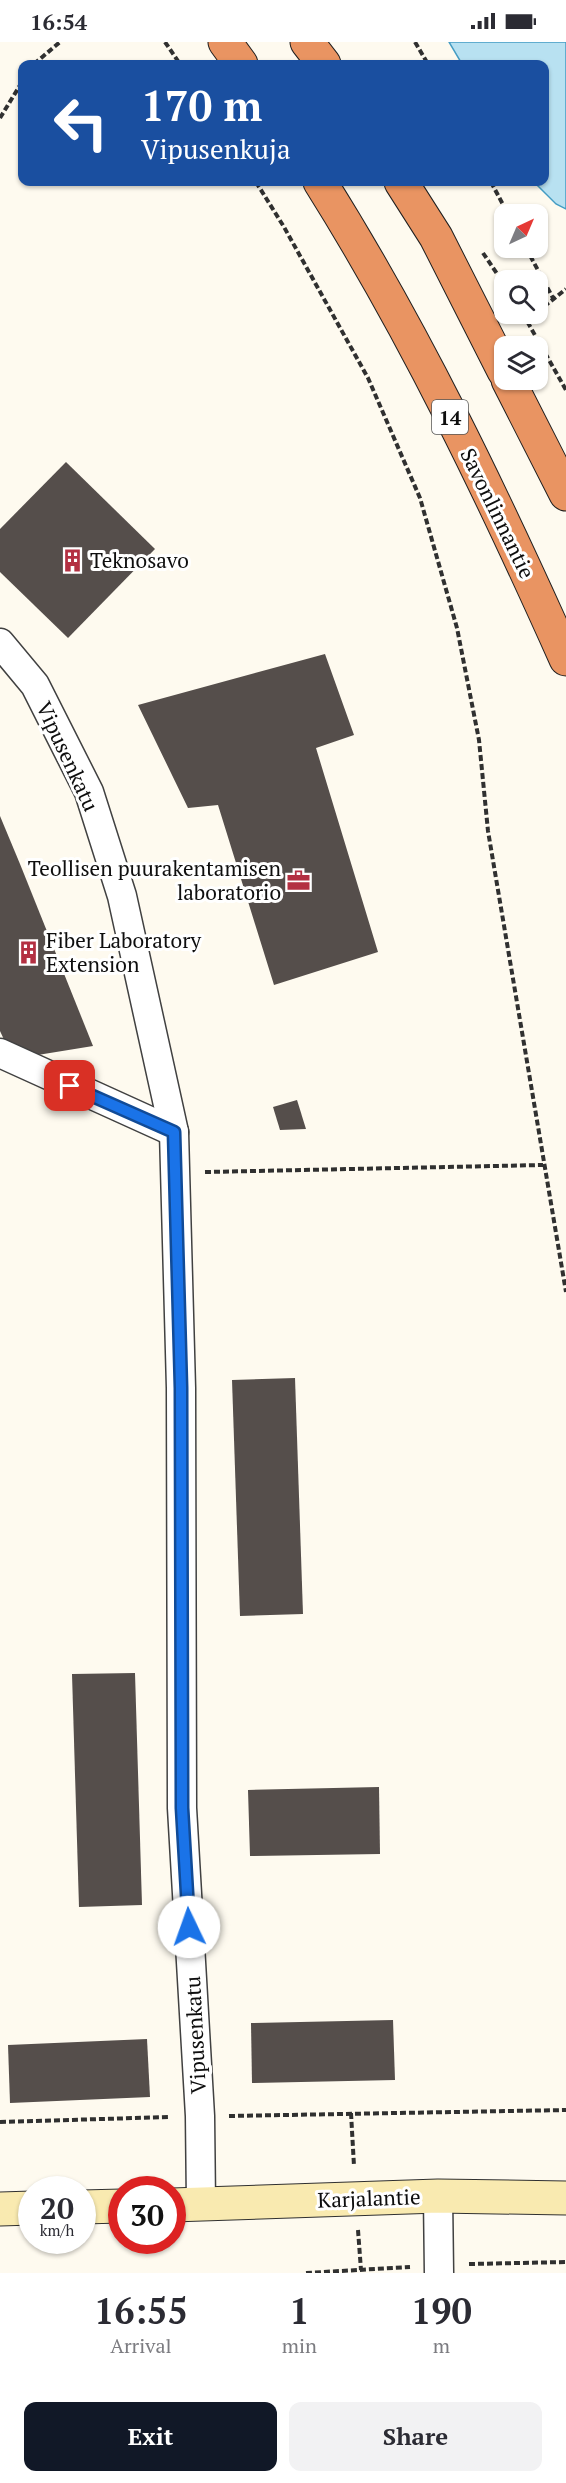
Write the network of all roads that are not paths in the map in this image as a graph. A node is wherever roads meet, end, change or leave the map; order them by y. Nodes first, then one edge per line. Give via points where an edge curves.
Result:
1 (225, 42) edge
2 (307, 42) edge
3 (238, 60) edge
4 (321, 60) edge
5 (323, 186) edge
6 (404, 186) edge
7 (494, 351) edge
8 (513, 390) edge
9 (566, 494) edge
10 (0, 644) edge
11 (566, 659) edge
12 (0, 1053) edge
13 (174, 1132) junction
14 (438, 2196) junction
15 (566, 2198) edge
16 (187, 2204) edge
17 (18, 2208) edge
18 (0, 2209) edge
19 (439, 2269) edge

1 - 3 highway
2 - 4 highway
5 - 11 highway, Savonlinnantie / 14 via 370,261 509,532
6 - 7 highway via 436,237
8 - 9 highway
10 - 13 street, Vipusenkatu via 35,685 89,792 122,896
12 - 13 street
13 - 16 street, Vipusenkatu via 181,1388 182,1808 200,2116
14 - 15 street, Karjalantie
14 - 16 street, Karjalantie
14 - 19 street
17 - 18 street

